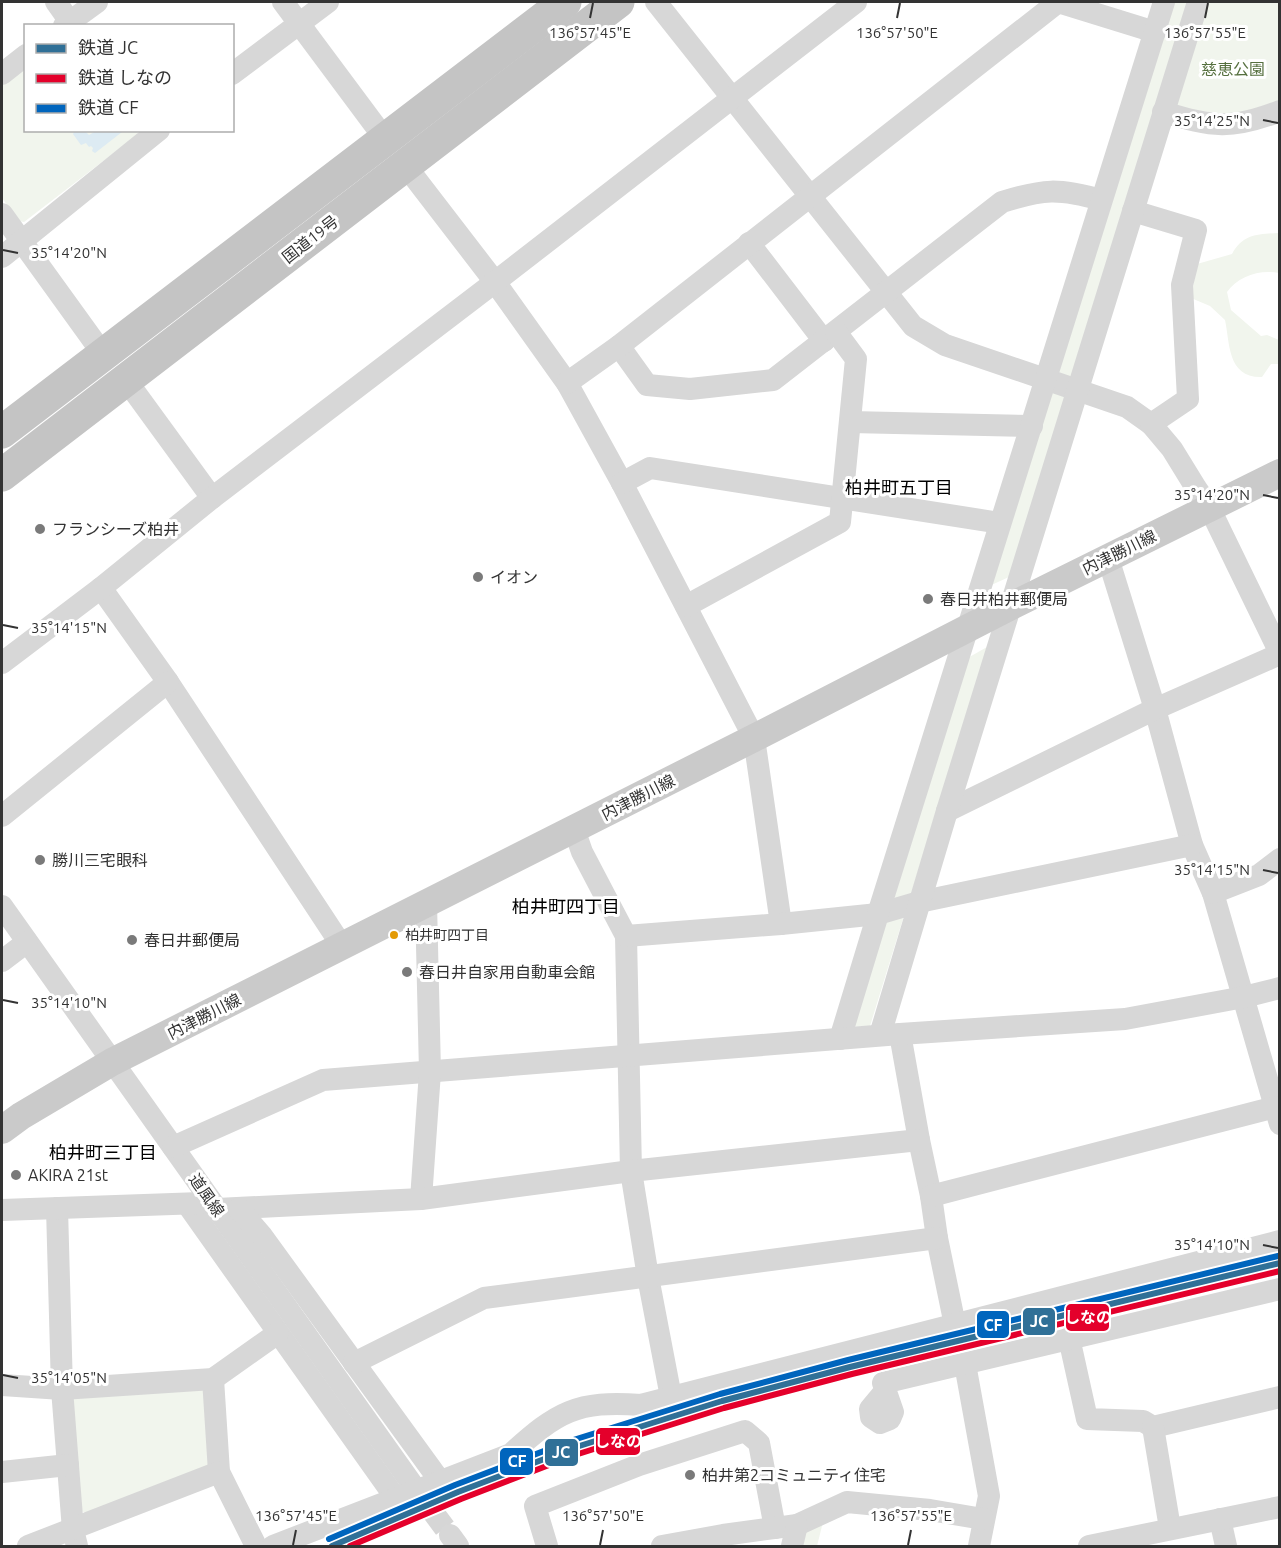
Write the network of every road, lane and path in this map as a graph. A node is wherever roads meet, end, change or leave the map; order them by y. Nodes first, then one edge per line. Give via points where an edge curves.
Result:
1 (56, 2) edge
2 (97, 2) edge
3 (283, 2) edge
4 (328, 2) edge
5 (565, 2) edge
6 (618, 2) edge
7 (656, 2) edge
8 (856, 2) edge
9 (1058, 2) edge
10 (1164, 2) edge
11 (1198, 2) edge
12 (69, 24) edge
13 (299, 24) junction
14 (1155, 32) junction
15 (24, 57) edge
16 (234, 73) edge
17 (2, 74) edge
18 (733, 98) junction
19 (1280, 111) edge
20 (1163, 112) junction
21 (153, 132) edge
22 (384, 139) junction
23 (405, 165) junction
24 (810, 195) junction
25 (1101, 200) junction
26 (1133, 211) junction
27 (2, 214) edge
28 (21, 240) junction
29 (749, 243) junction
30 (2, 257) edge
31 (495, 282) junction
32 (886, 294) junction
33 (830, 337) junction
34 (619, 346) junction
35 (103, 354) junction
36 (126, 380) junction
37 (567, 382) junction
38 (1061, 384) junction
39 (850, 422) junction
40 (1151, 424) junction
41 (1032, 426) junction
42 (2, 432) edge
43 (1280, 473) edge
44 (2, 476) edge
45 (622, 483) junction
46 (212, 498) junction
47 (843, 499) junction
48 (1209, 507) junction
49 (1000, 523) junction
50 (1108, 558) junction
51 (101, 588) junction
52 (686, 606) junction
53 (1011, 606) junction
54 (968, 628) junction
55 (1280, 653) edge
56 (2, 663) edge
57 (168, 682) junction
58 (1155, 709) junction
59 (754, 738) junction
60 (947, 811) junction
61 (2, 816) edge
62 (574, 829) junction
63 (1192, 845) junction
64 (1280, 859) edge
65 (1213, 893) junction
66 (919, 902) junction
67 (426, 903) junction
68 (2, 906) edge
69 (878, 914) junction
70 (782, 924) junction
71 (626, 936) junction
72 (27, 942) junction
73 (342, 946) junction
74 (2, 961) edge
75 (1280, 988) edge
76 (1244, 998) junction
77 (890, 1035) junction
78 (840, 1039) junction
79 (629, 1057) junction
80 (112, 1062) junction
81 (430, 1072) junction
82 (1277, 1115) edge
83 (2, 1130) edge
84 (919, 1140) junction
85 (173, 1148) junction
86 (631, 1171) junction
87 (932, 1196) junction
88 (421, 1199) junction
89 (187, 1204) junction
90 (222, 1207) junction
91 (57, 1208) junction
92 (2, 1210) edge
93 (937, 1238) junction
94 (1280, 1241) edge
95 (648, 1277) junction
96 (1280, 1289) edge
97 (955, 1324) junction
98 (278, 1334) junction
99 (1069, 1338) junction
100 (354, 1363) junction
101 (965, 1364) junction
102 (213, 1379) junction
103 (2, 1385) edge
104 (62, 1389) junction
105 (885, 1391) dead end
106 (671, 1397) junction
107 (1280, 1397) edge
108 (1153, 1427) junction
109 (68, 1465) junction
110 (2, 1472) edge
111 (219, 1472) junction
112 (440, 1481) junction
113 (404, 1492) junction
114 (1280, 1507) edge
115 (983, 1519) junction
116 (1220, 1519) junction
117 (1170, 1528) junction
118 (788, 1533) edge
119 (75, 1538) edge
120 (1098, 1545) edge
121 (28, 1546) edge
122 (256, 1546) edge
123 (273, 1546) edge
124 (548, 1546) edge
125 (662, 1546) edge
126 (979, 1546) edge
127 (1226, 1546) edge

1 - 12 street
2 - 12 street
3 - 13 street
4 - 13 street
5 - 22 highway, 国道19号
6 - 23 highway, 国道19号
7 - 18 street
8 - 18 street
9 - 14 street
9 - 24 street
10 - 14 street
11 - 20 street
13 - 16 street
13 - 22 street
14 - 25 street
15 - 17 street
18 - 24 street
18 - 31 street
19 - 20 street via 1243,124 1221,125
20 - 26 street
21 - 28 street
22 - 35 highway, 国道19号
23 - 31 street
23 - 36 highway, 国道19号
24 - 29 street
24 - 32 street
25 - 32 street via 1071,191 1037,192 1002,202
25 - 38 street
26 - 38 street
26 - 40 street via 1196,230 1182,285 1188,399
27 - 28 street
28 - 30 street
28 - 35 street
29 - 33 street
29 - 34 street
31 - 37 street
31 - 46 street
32 - 33 street
32 - 38 street via 913,326 945,345
33 - 34 street via 773,381 690,389 647,385
33 - 39 street via 856,359
34 - 37 street
35 - 42 highway, 国道19号
36 - 44 highway, 国道19号
36 - 46 street
37 - 45 street
38 - 40 street via 1127,407
38 - 41 street
38 - 53 street
39 - 41 street
39 - 47 street
40 - 48 street
41 - 49 street
43 - 48 main road, 内津勝川線
45 - 47 street via 650,468
45 - 52 street
46 - 51 street
47 - 49 street
47 - 52 street via 840,522
48 - 50 main road, 内津勝川線
48 - 55 street
49 - 54 street
50 - 53 main road, 内津勝川線
50 - 58 street
51 - 56 street
51 - 57 street
52 - 59 street
53 - 54 main road, 内津勝川線
53 - 60 street
54 - 59 main road, 内津勝川線
54 - 69 street
55 - 58 street
57 - 61 street
57 - 73 street
58 - 60 street
58 - 63 street
59 - 62 main road, 内津勝川線
59 - 70 street
60 - 66 street
62 - 67 main road, 内津勝川線
62 - 71 street
63 - 65 street
63 - 66 street
64 - 65 street via 1259,875
65 - 76 street
66 - 69 street
66 - 77 street
67 - 73 main road, 内津勝川線
67 - 81 street
68 - 72 street, 道風線
69 - 70 street
69 - 78 street
70 - 71 street
71 - 79 street
72 - 74 street
72 - 80 street, 道風線
73 - 80 main road, 内津勝川線
75 - 76 street
76 - 77 street via 1125,1019
76 - 82 street
77 - 78 street
77 - 84 street
78 - 79 street
79 - 81 street
79 - 86 street
80 - 83 main road, 内津勝川線
80 - 85 street, 道風線
81 - 85 street via 323,1080
81 - 88 street
82 - 87 street
84 - 86 street
84 - 87 street
85 - 90 street, 道風線
86 - 88 street
86 - 95 street
87 - 93 street
88 - 90 street
89 - 90 street
89 - 91 street
89 - 98 street
90 - 100 street via 262,1236
90 - 113 street, 道風線
91 - 92 street
91 - 104 street
93 - 95 street
93 - 97 street
94 - 97 street
95 - 100 street via 484,1298
95 - 106 street
96 - 99 street
97 - 106 street
98 - 102 street
98 - 113 street
99 - 101 street
99 - 108 street via 1087,1419 1143,1422
100 - 112 street
101 - 105 street via 883,1383
101 - 115 street via 989,1496
102 - 104 street
102 - 111 street
103 - 104 street
104 - 109 street
106 - 112 street via 640,1405 579,1408 542,1427 511,1454
107 - 108 street
108 - 117 street
109 - 110 street
109 - 119 street
111 - 119 street
111 - 122 street
112 - 113 street
113 - 123 street
114 - 116 street
115 - 118 street via 847,1502
115 - 126 street
116 - 117 street
116 - 127 street
117 - 120 street
118 - 124 street via 759,1443 745,1431 639,1465 535,1506
118 - 125 street
119 - 121 street

